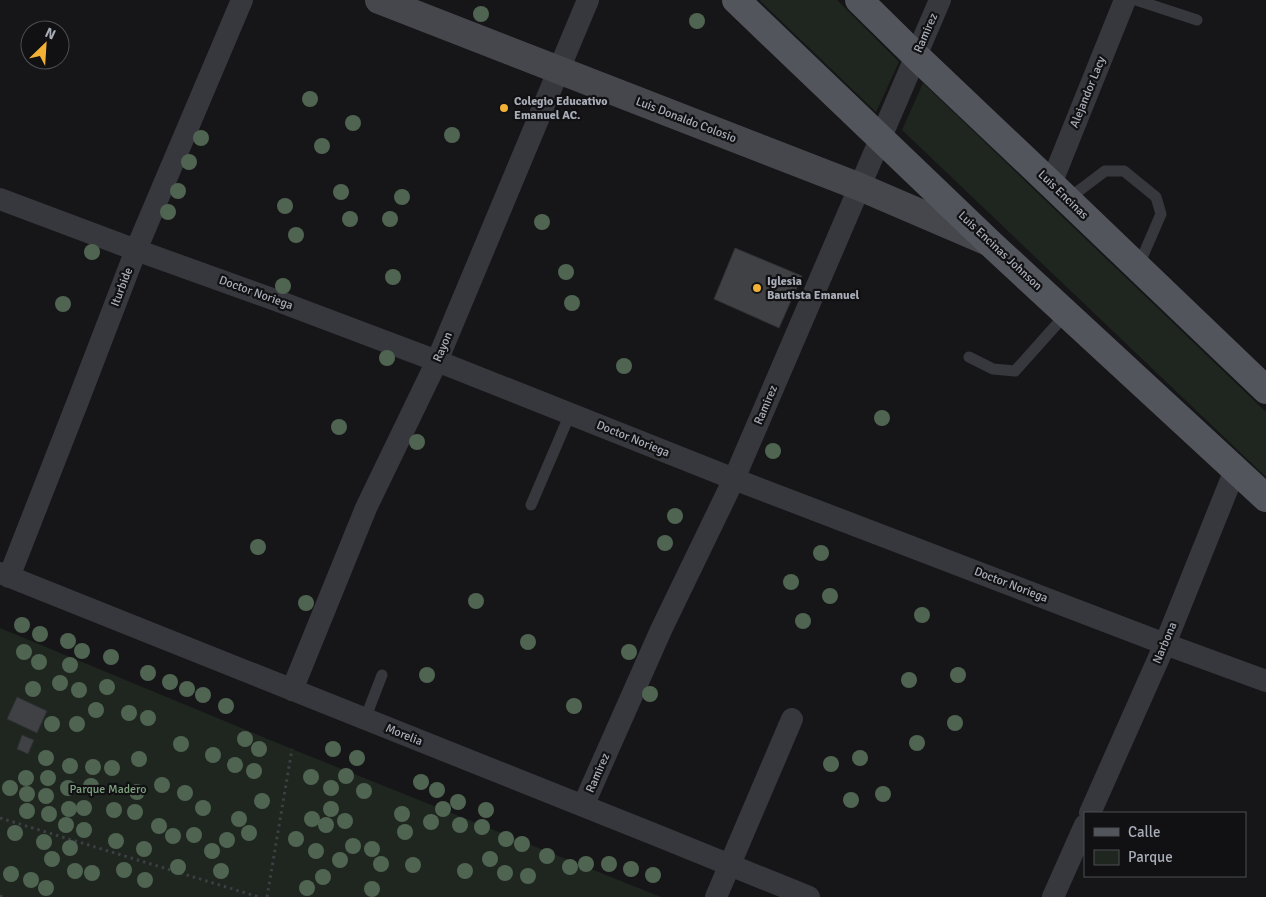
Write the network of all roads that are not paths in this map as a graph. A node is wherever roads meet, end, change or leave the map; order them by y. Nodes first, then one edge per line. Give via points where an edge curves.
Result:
1 (242, 0) edge
2 (379, 0) edge
3 (588, 0) edge
4 (736, 0) edge
5 (860, 0) edge
6 (940, 0) edge
7 (1125, 0) edge
8 (1136, 0) edge
9 (1197, 20) dead end
10 (916, 56) junction
11 (559, 70) junction
12 (880, 139) junction
13 (860, 187) junction
14 (1059, 192) junction
15 (0, 199) edge
16 (991, 244) junction
17 (136, 250) junction
18 (1138, 267) junction
19 (1066, 313) junction
20 (969, 357) dead end
21 (436, 361) junction
22 (1266, 390) edge
23 (570, 414) junction
24 (1235, 470) junction
25 (734, 479) junction
26 (1266, 498) edge
27 (531, 505) dead end
28 (5, 575) edge
29 (1165, 644) junction
30 (382, 675) dead end
31 (1266, 681) edge
32 (292, 690) junction
33 (364, 719) junction
34 (792, 719) dead end
35 (583, 806) junction
36 (1090, 812) edge
37 (1084, 827) edge
38 (730, 865) junction
39 (716, 897) edge
40 (809, 897) edge
41 (1053, 897) edge

1 - 17 street, Iturbide
2 - 11 main road, Luis Donaldo Colosio
3 - 11 street, Rayon
4 - 12 main road, Luis Encinas Johnson
5 - 10 main road, Luis Encinas
6 - 10 street, Ramirez
7 - 14 street, Alejandor Lacy
8 - 9 lane
10 - 12 street, Ramirez
10 - 14 main road, Luis Encinas
11 - 13 main road, Luis Donaldo Colosio
11 - 21 street, Rayon
12 - 13 street, Ramirez
12 - 16 main road, Luis Encinas Johnson
13 - 16 main road, Luis Donaldo Colosio
13 - 25 street, Ramirez
14 - 18 main road, Luis Encinas
14 - 18 lane via 1105,171 1124,171 1156,196 1161,214
15 - 17 street, Doctor Noriega
16 - 19 main road, Luis Encinas Johnson
17 - 21 street, Doctor Noriega
17 - 28 street, Iturbide via 78,401
18 - 22 main road, Luis Encinas
19 - 20 lane via 1015,371 993,369
19 - 24 main road, Luis Encinas Johnson
21 - 23 street, Doctor Noriega
21 - 32 street, Rayon via 366,508
23 - 25 street, Doctor Noriega
23 - 27 lane
24 - 26 main road, Luis Encinas Johnson
24 - 29 street, Narbona
25 - 29 street, Doctor Noriega
25 - 35 street, Ramirez
28 - 32 street, Morelia
29 - 31 street, Doctor Noriega
29 - 36 street, Narbona
30 - 33 lane
32 - 33 street, Morelia
33 - 35 street, Morelia
34 - 38 street
35 - 38 street, Morelia
37 - 41 street
38 - 39 street
38 - 40 street, Morelia

